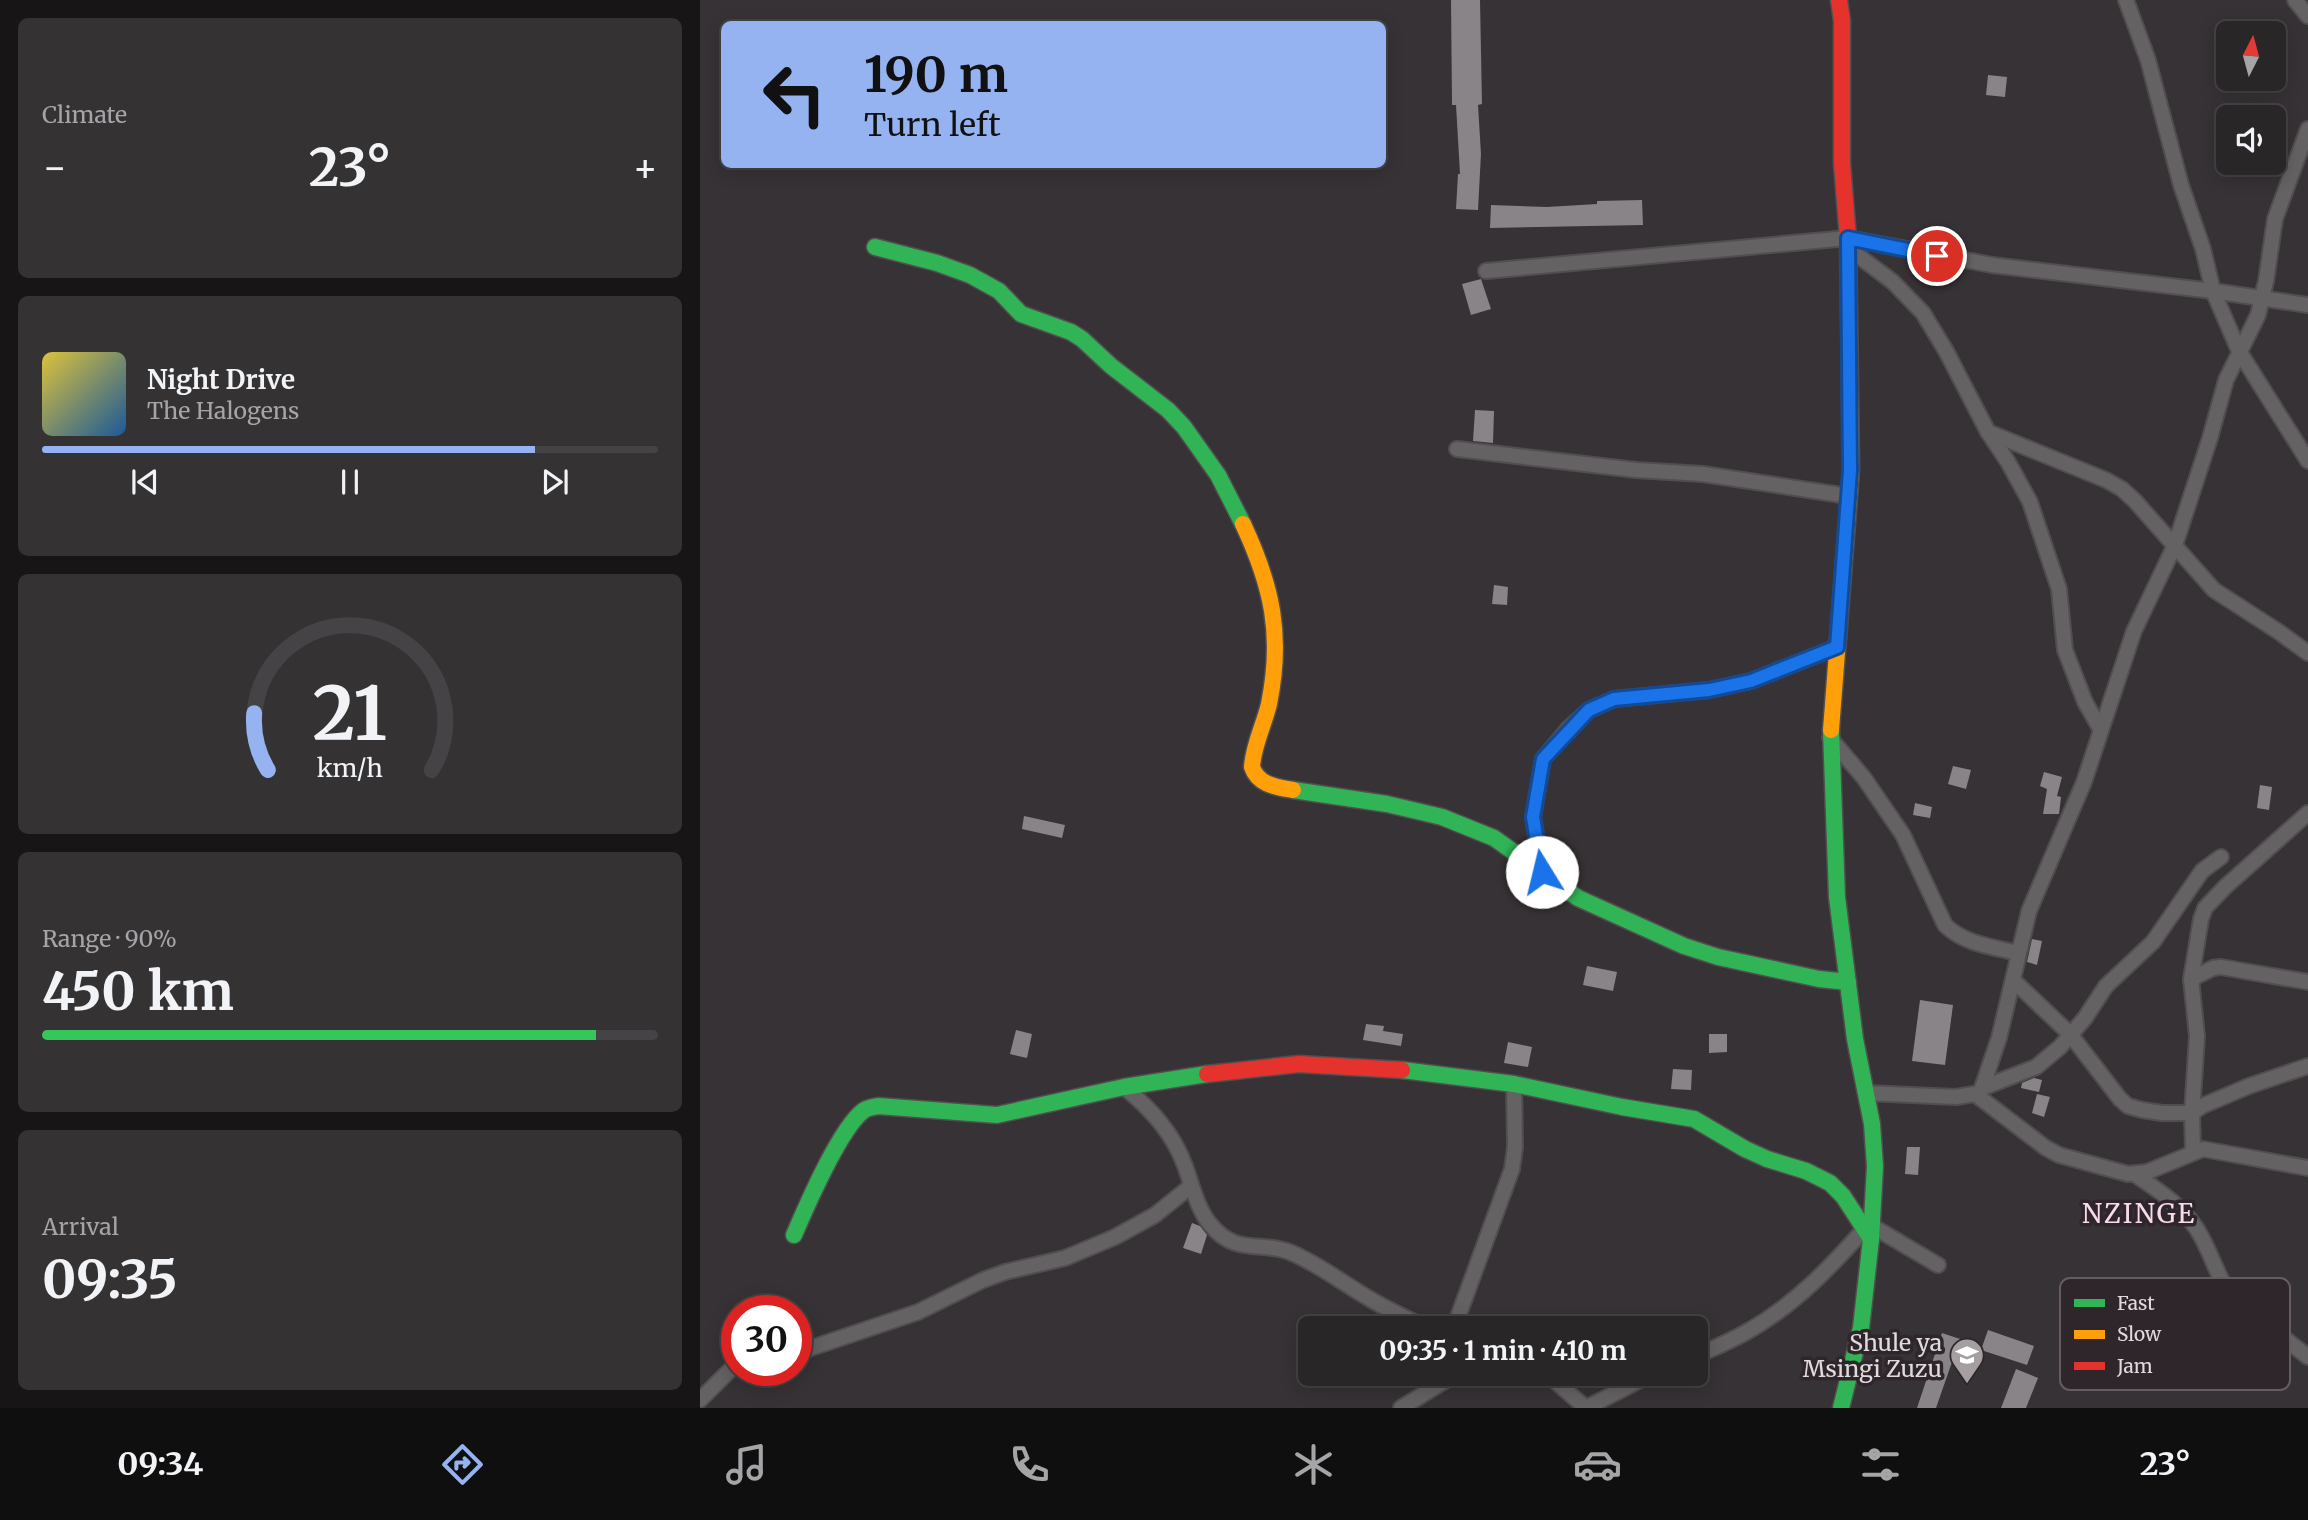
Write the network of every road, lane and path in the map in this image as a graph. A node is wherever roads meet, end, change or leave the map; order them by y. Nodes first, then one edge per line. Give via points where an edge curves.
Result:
1 (1839, 0) edge
2 (2126, 0) edge
3 (2295, 0) edge
4 (2308, 16) edge
5 (2308, 129) edge
6 (1848, 243) junction
7 (875, 247) dead end
8 (1486, 271) dead end
9 (2213, 291) junction
10 (2262, 299) junction
11 (2308, 306) edge
12 (2239, 351) junction
13 (1988, 432) junction
14 (1457, 449) dead end
15 (2308, 461) edge
16 (1848, 496) junction
17 (2175, 545) junction
18 (1837, 647) junction
19 (2308, 653) edge
20 (2101, 730) junction
21 (1830, 738) junction
22 (2308, 813) edge
23 (2221, 857) dead end
24 (1542, 872) junction
25 (2018, 953) junction
26 (2191, 979) junction
27 (2013, 980) junction
28 (1848, 982) junction
29 (2308, 982) edge
30 (2070, 1034) junction
31 (2308, 1066) edge
32 (1514, 1084) junction
33 (1124, 1087) junction
34 (1979, 1091) junction
35 (1866, 1093) junction
36 (2192, 1113) junction
37 (2193, 1151) junction
38 (2308, 1167) edge
39 (2134, 1174) junction
40 (1191, 1186) junction
41 (1869, 1231) junction
42 (794, 1235) dead end
43 (1938, 1265) dead end
44 (2219, 1278) edge
45 (1403, 1316) edge
46 (1458, 1316) edge
47 (2290, 1343) edge
48 (812, 1348) edge
49 (1708, 1350) edge
50 (2308, 1357) edge
51 (721, 1379) edge
52 (1436, 1386) edge
53 (1561, 1386) edge
54 (1629, 1386) edge
55 (700, 1400) edge
56 (1401, 1408) edge
57 (1586, 1408) edge
58 (1841, 1408) edge

1 - 6 street
2 - 9 street via 2148,60
3 - 4 street
5 - 10 street via 2277,211
6 - 8 street
6 - 9 street via 1980,264
6 - 13 street via 1923,313
6 - 16 street
7 - 24 street via 974,276 994,287 1023,315 1071,332 1163,406 1196,443 1262,567 1273,608 1277,656 1253,759 1257,778 1274,787 1447,818 1493,837
9 - 10 street
9 - 12 street
10 - 11 street
10 - 12 street via 2251,333
12 - 15 street
12 - 17 street
13 - 17 street via 2122,489
13 - 20 street via 2030,502 2059,589 2064,650
14 - 16 street via 1703,474
16 - 18 street
17 - 19 street via 2214,590
17 - 20 street via 2134,631
18 - 21 street
18 - 24 street via 1751,681 1614,699 1589,710 1543,759 1533,817
20 - 25 street via 2063,837 2029,911
21 - 25 street via 1903,835 1945,925 1968,940
21 - 28 street via 1837,897
22 - 26 street via 2205,908
23 - 30 street via 2202,871 2153,943 2106,986
24 - 28 street via 1578,898 1684,946 1744,963
25 - 27 street
26 - 29 street via 2221,967
26 - 36 street via 2197,1036
27 - 30 street
27 - 34 street via 1999,1038
28 - 35 street
30 - 34 street via 2036,1067
30 - 36 street via 2128,1106
31 - 36 street via 2249,1086
32 - 33 street via 1418,1071 1299,1063
32 - 41 street via 1694,1119 1745,1149 1830,1183
32 - 46 street via 1511,1169
33 - 40 street via 1173,1139
33 - 42 street via 997,1115 878,1106 864,1109 846,1131
34 - 35 street via 1956,1097
34 - 39 street via 2053,1151
35 - 41 street via 1874,1142
36 - 37 street
37 - 38 street
37 - 39 street
39 - 44 street via 2187,1217 2201,1235
40 - 45 street via 1210,1225 1226,1238 1238,1245 1292,1253
40 - 48 street via 1155,1215 1115,1237 1065,1258 983,1280 918,1312
41 - 43 street
41 - 49 street via 1787,1305
41 - 58 street via 1861,1328
47 - 50 street
51 - 55 street
52 - 56 street
53 - 57 street
54 - 57 street

